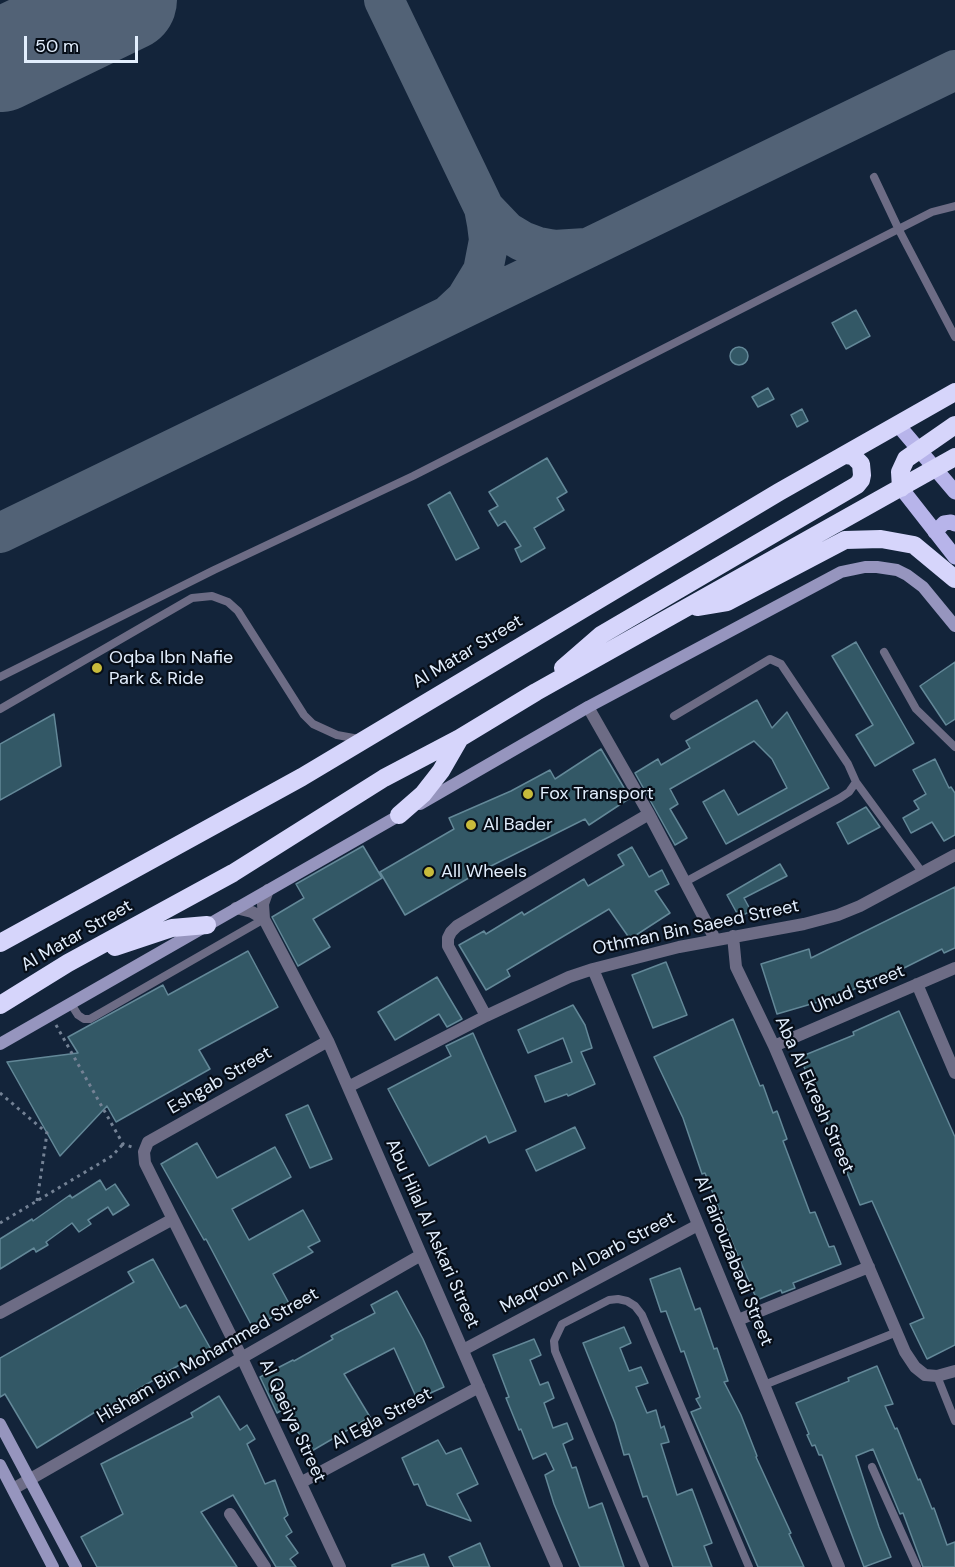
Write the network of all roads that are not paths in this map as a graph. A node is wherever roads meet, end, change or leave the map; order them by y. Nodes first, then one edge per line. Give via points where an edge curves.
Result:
1 (874, 177) dead end
2 (955, 206) edge
3 (899, 230) junction
4 (955, 337) edge
5 (955, 392) edge
6 (898, 425) junction
7 (955, 425) edge
8 (919, 449) junction
9 (846, 455) junction
10 (955, 457) edge
11 (935, 468) junction
12 (901, 488) junction
13 (955, 492) edge
14 (955, 524) edge
15 (935, 532) junction
16 (955, 557) edge
17 (955, 579) edge
18 (684, 609) junction
19 (955, 626) edge
20 (884, 652) dead end
21 (0, 677) edge
22 (536, 692) junction
23 (588, 707) junction
24 (0, 709) edge
25 (674, 716) dead end
26 (460, 738) junction
27 (363, 740) junction
28 (955, 747) edge
29 (856, 782) junction
30 (649, 814) junction
31 (399, 815) junction
32 (955, 855) edge
33 (922, 872) junction
34 (685, 882) junction
35 (268, 890) junction
36 (236, 909) junction
37 (264, 919) junction
38 (207, 926) junction
39 (733, 936) junction
40 (716, 939) junction
41 (0, 943) edge
42 (68, 963) junction
43 (955, 968) edge
44 (592, 969) junction
45 (917, 984) junction
46 (71, 1004) junction
47 (0, 1005) edge
48 (486, 1016) junction
49 (328, 1041) junction
50 (0, 1044) edge
51 (774, 1046) junction
52 (955, 1073) edge
53 (348, 1087) junction
54 (145, 1158) joint
55 (172, 1219) junction
56 (698, 1224) junction
57 (422, 1255) junction
58 (869, 1267) junction
59 (0, 1313) edge
60 (738, 1320) junction
61 (897, 1332) junction
62 (463, 1350) junction
63 (242, 1358) junction
64 (955, 1371) edge
65 (937, 1376) junction
66 (764, 1384) junction
67 (479, 1387) junction
68 (955, 1421) edge
69 (0, 1424) edge
70 (0, 1465) edge
71 (872, 1467) dead end
72 (30, 1479) junction
73 (302, 1482) junction
74 (13, 1489) junction
75 (230, 1514) dead end
76 (53, 1567) edge
77 (76, 1567) edge
78 (265, 1567) edge
79 (340, 1567) edge
80 (557, 1567) edge
81 (645, 1567) edge
82 (749, 1567) edge
83 (839, 1567) edge
84 (917, 1567) edge

1 - 3 lane
2 - 3 lane via 932,212
3 - 4 lane
3 - 21 lane via 413,476
5 - 6 highway, Al Matar Street
6 - 8 main road
6 - 9 highway, Al Matar Street
7 - 8 highway
8 - 11 main road
8 - 12 highway via 906,459 900,471
9 - 22 highway via 861,464 862,475 857,485 601,635
9 - 27 highway, Al Matar Street
10 - 11 highway, Al Matar Street
11 - 12 highway, Al Matar Street
11 - 13 main road
12 - 15 main road
12 - 18 highway, Al Matar Street
14 - 15 main road via 944,523
15 - 16 main road
17 - 18 highway via 914,545 881,539 845,540 727,602
18 - 22 highway, Al Matar Street
19 - 23 street via 915,580 897,570 853,568 835,574
20 - 28 lane via 916,708
22 - 26 highway, Al Matar Street
23 - 30 street
23 - 31 street
24 - 27 lane via 192,598 212,596 238,611 313,724 337,735
25 - 29 lane via 770,659 781,664
26 - 31 highway via 423,794
26 - 42 highway, Al Matar Street via 384,778 233,873
27 - 41 highway, Al Matar Street
29 - 33 lane
29 - 34 lane via 840,798
30 - 34 street
30 - 48 street via 451,932 448,946
31 - 35 street
32 - 33 street, Othman Bin Saeed Street
33 - 39 street, Othman Bin Saeed Street via 838,915
34 - 40 street
35 - 36 street
35 - 37 street via 263,904
36 - 37 street
36 - 38 street
37 - 46 lane via 90,1019 78,1015
37 - 49 street, Abu Hilal Al Askari Street
38 - 42 highway via 166,930
38 - 46 street
39 - 40 street, Othman Bin Saeed Street
39 - 51 street, Aba Al Ekresh Street via 736,967
40 - 44 street, Othman Bin Saeed Street
42 - 47 highway, Al Matar Street
43 - 45 street, Uhud Street
44 - 48 street, Othman Bin Saeed Street
44 - 56 street, Al Fairouzabadi Street
45 - 51 street, Uhud Street
45 - 52 street
46 - 50 street
48 - 53 street, Othman Bin Saeed Street
49 - 53 street, Abu Hilal Al Askari Street
49 - 54 street, Eshgab Street via 148,1142
51 - 58 street, Aba Al Ekresh Street
53 - 57 street, Abu Hilal Al Askari Street
54 - 55 street, Al Qaeiya Street
55 - 59 street
55 - 63 street, Al Qaeiya Street
56 - 60 street, Al Fairouzabadi Street
56 - 62 street, Maqroun Al Darb Street
57 - 62 street, Abu Hilal Al Askari Street
57 - 63 street, Hisham Bin Mohammed Street
58 - 60 street
58 - 61 street, Aba Al Ekresh Street
60 - 66 street, Al Fairouzabadi Street
61 - 65 street, Aba Al Ekresh Street via 915,1367 925,1375
61 - 66 lane
62 - 67 street, Abu Hilal Al Askari Street
63 - 72 street, Hisham Bin Mohammed Street
63 - 73 street, Al Qaeiya Street
64 - 65 street
65 - 68 lane
66 - 83 street, Al Fairouzabadi Street
67 - 73 street, Al Egla Street
67 - 80 street, Abu Hilal Al Askari Street
69 - 72 street
70 - 74 street
71 - 84 lane
72 - 74 street, Hisham Bin Mohammed Street
72 - 77 street
73 - 79 street, Al Qaeiya Street
74 - 76 street
75 - 78 street
81 - 82 lane via 555,1351 554,1341 562,1324 609,1300 627,1301 642,1315

